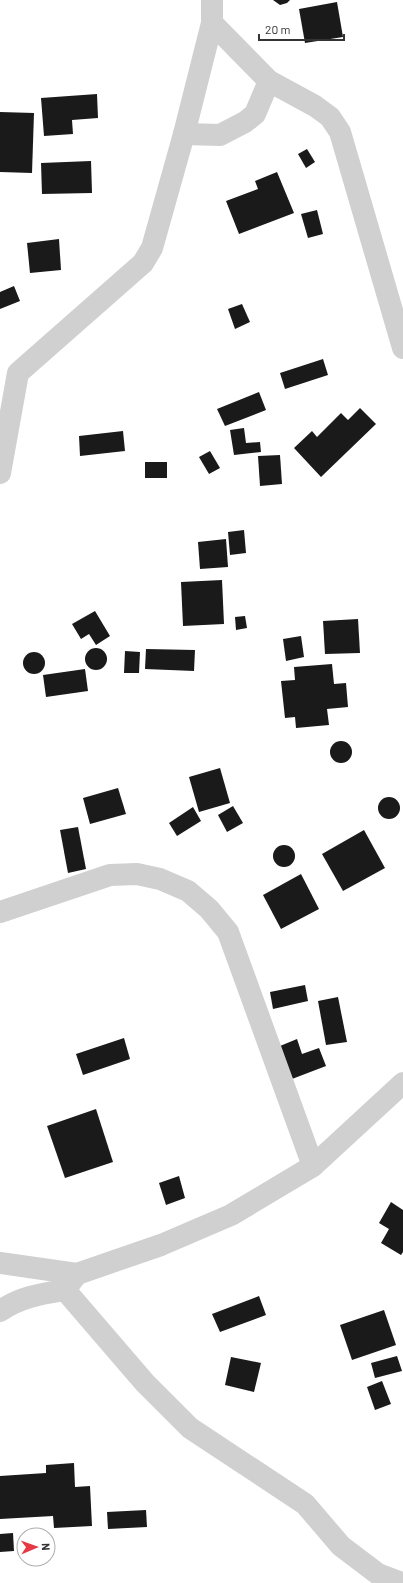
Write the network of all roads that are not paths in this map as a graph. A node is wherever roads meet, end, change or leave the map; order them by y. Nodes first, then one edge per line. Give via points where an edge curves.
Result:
1 (212, 0) edge
2 (212, 23) junction
3 (269, 81) junction
4 (184, 134) junction
5 (403, 348) edge
6 (9, 371) edge
7 (0, 474) edge
8 (0, 912) edge
9 (403, 1083) edge
10 (313, 1166) junction
11 (0, 1263) edge
12 (71, 1282) junction
13 (0, 1311) edge
14 (402, 1583) edge

1 - 2 street
2 - 3 street
2 - 4 street
3 - 4 street via 255,114 245,122 220,135
3 - 5 street via 315,106 330,117 340,132
4 - 6 street via 152,248 143,263
6 - 7 street
8 - 10 street via 110,876 137,874 160,879 188,891 209,909 228,932
9 - 10 street
10 - 12 street via 232,1214
11 - 12 street
12 - 13 street via 12,1303
12 - 14 street via 145,1383 190,1428 305,1504 341,1546 378,1574

